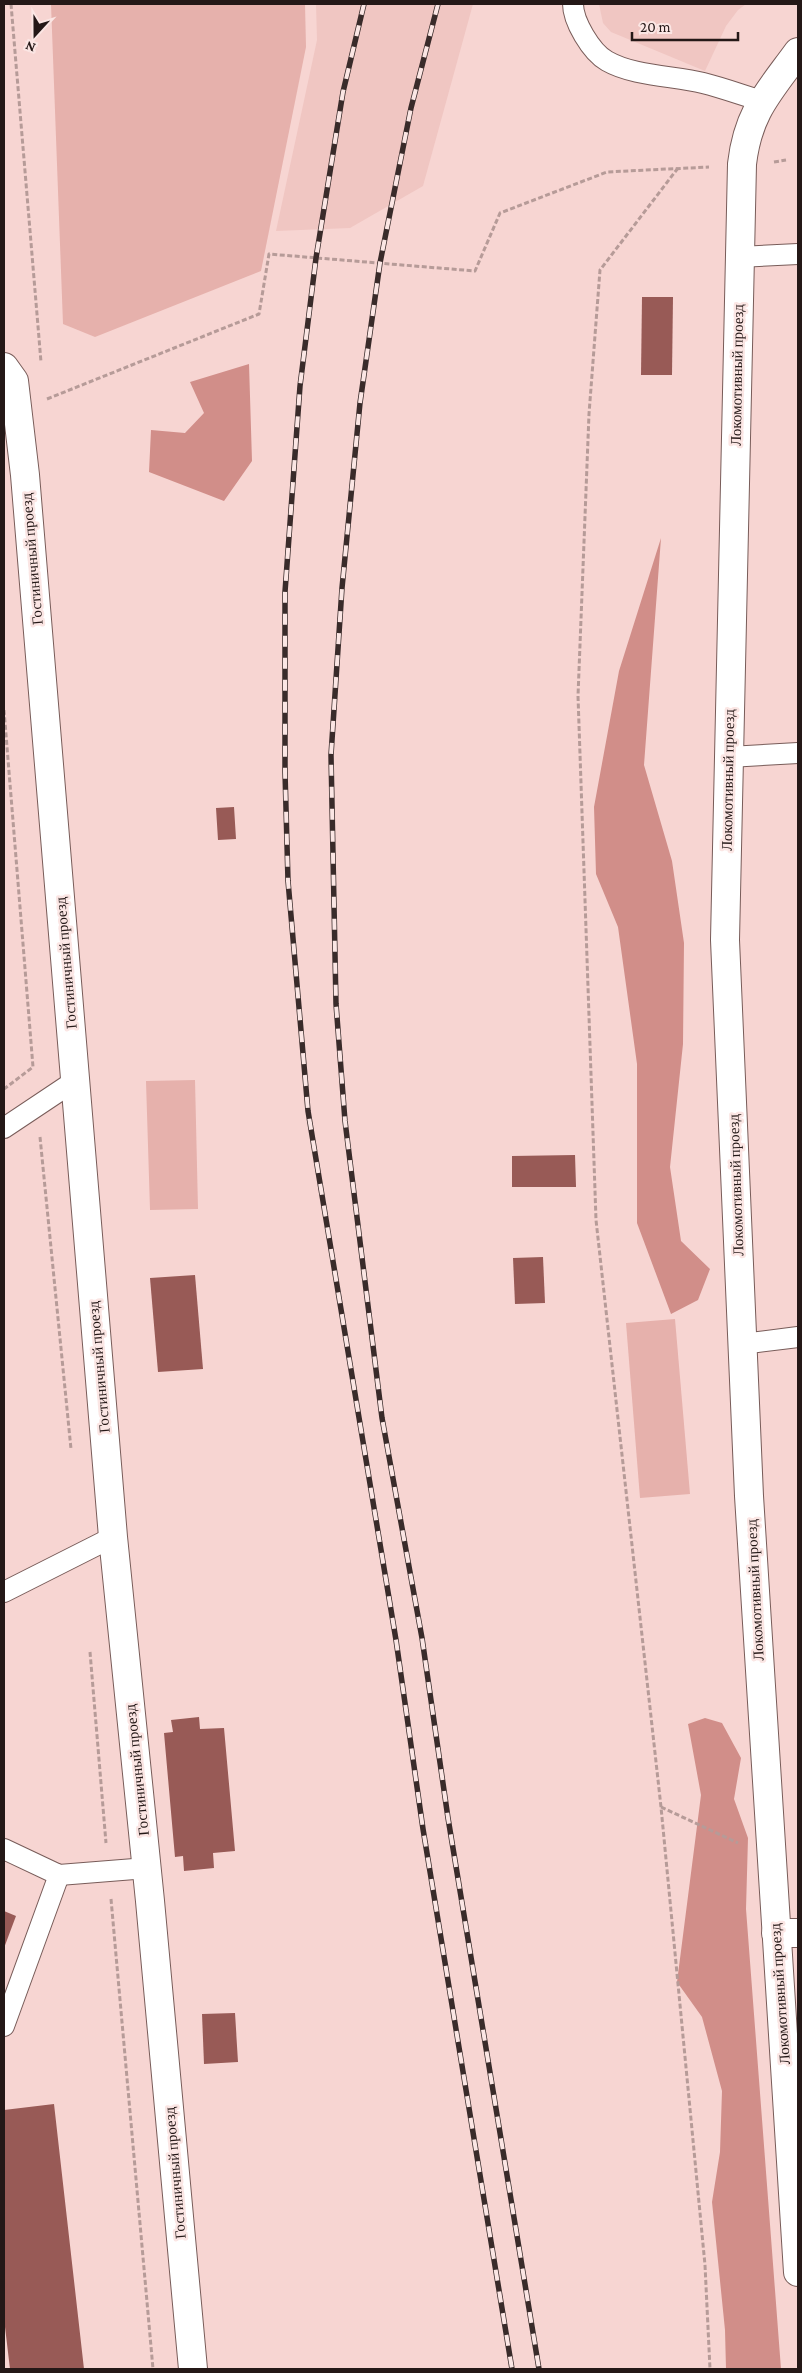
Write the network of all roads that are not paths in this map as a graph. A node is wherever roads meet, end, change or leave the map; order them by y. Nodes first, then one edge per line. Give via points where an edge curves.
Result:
1 (573, 4) edge
2 (798, 52) edge
3 (798, 78) edge
4 (762, 101) junction
5 (798, 254) edge
6 (739, 257) junction
7 (4, 367) edge
8 (798, 753) edge
9 (729, 757) junction
10 (76, 1080) junction
11 (4, 1128) edge
12 (798, 1337) edge
13 (742, 1344) junction
14 (113, 1537) junction
15 (4, 1592) edge
16 (4, 1849) edge
17 (147, 1868) junction
18 (59, 1874) junction
19 (787, 1933) edge
20 (4, 2026) edge
21 (798, 2272) edge
22 (193, 2369) edge

1 - 4 lane via 573,14 582,34 605,60 627,68 703,83
2 - 4 street, Локомотивный проезд
3 - 4 street
4 - 6 street, Локомотивный проезд via 745,138
5 - 6 lane
6 - 9 street, Локомотивный проезд
7 - 10 street, Гостиничный проезд via 14,381 19,415
8 - 9 lane
9 - 13 street, Локомотивный проезд via 725,940
10 - 11 lane
10 - 14 street, Гостиничный проезд
12 - 13 lane
13 - 19 street, Локомотивный проезд
14 - 15 lane
14 - 17 street, Гостиничный проезд
16 - 18 lane
17 - 18 lane
17 - 22 street, Гостиничный проезд
18 - 20 lane
19 - 21 street, Локомотивный проезд

